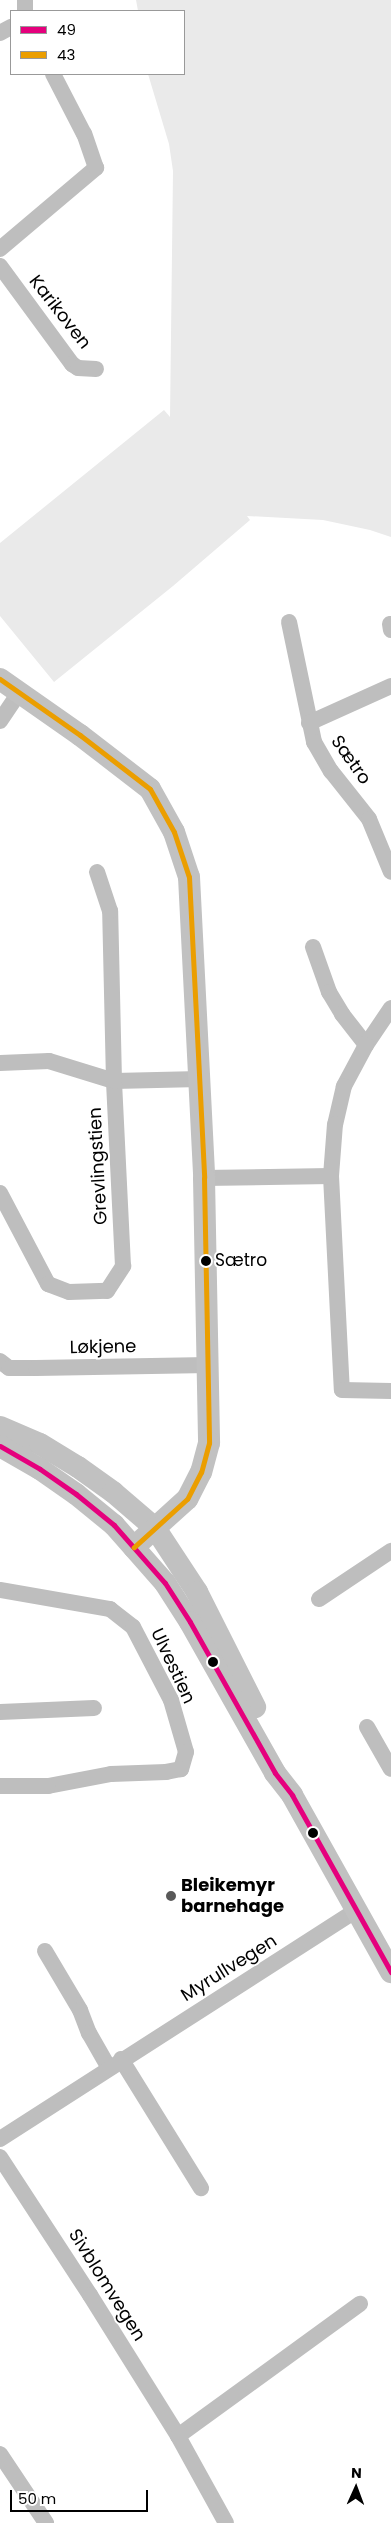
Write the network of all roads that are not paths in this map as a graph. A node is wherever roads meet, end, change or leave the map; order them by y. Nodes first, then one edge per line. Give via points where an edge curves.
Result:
1 (54, 75) edge
2 (0, 249) edge
3 (0, 266) edge
4 (96, 369) dead end
5 (289, 622) dead end
6 (390, 624) edge
7 (391, 630) edge
8 (0, 679) edge
9 (391, 686) edge
10 (19, 693) junction
11 (0, 722) edge
12 (308, 723) junction
13 (97, 872) dead end
14 (391, 872) edge
15 (313, 947) dead end
16 (391, 1008) edge
17 (366, 1045) junction
18 (0, 1063) edge
19 (200, 1079) junction
20 (114, 1081) junction
21 (331, 1176) junction
22 (204, 1178) junction
23 (0, 1193) edge
24 (0, 1361) edge
25 (209, 1365) junction
26 (391, 1391) edge
27 (0, 1427) edge
28 (0, 1446) edge
29 (155, 1528) junction
30 (134, 1547) junction
31 (391, 1551) edge
32 (0, 1590) edge
33 (319, 1599) dead end
34 (94, 1708) dead end
35 (0, 1712) edge
36 (367, 1727) dead end
37 (391, 1769) edge
38 (0, 1786) edge
39 (292, 1795) junction
40 (357, 1910) junction
41 (45, 1950) dead end
42 (391, 1972) edge
43 (115, 2063) junction
44 (0, 2139) edge
45 (0, 2157) edge
46 (201, 2188) dead end
47 (360, 2304) dead end
48 (178, 2436) junction
49 (0, 2454) edge
50 (46, 2523) edge
51 (226, 2523) edge

1 - 2 street via 84,134 96,168
3 - 4 street, Karikoven via 72,364 78,368
5 - 12 street, Sætro
6 - 7 street
8 - 10 main road
9 - 12 street, Sætro
10 - 11 street
10 - 19 main road via 150,789 174,832 189,877
12 - 14 street, Sætro via 314,742 332,771 369,819
13 - 20 street, Grevlingstien via 110,911
15 - 17 street via 329,992
16 - 17 street
17 - 21 street via 344,1086 335,1124
18 - 20 street via 49,1062
19 - 20 street
19 - 22 main road
20 - 23 street, Grevlingstien via 123,1266 107,1291 69,1292 48,1284
21 - 22 street
21 - 26 street via 342,1390
22 - 25 main road
24 - 25 street, Løkjene via 9,1368
25 - 29 main road via 209,1442 201,1472 187,1499
27 - 29 main road via 40,1444 78,1467
28 - 30 main road via 76,1494 114,1525
29 - 30 main road
29 - 39 main road via 197,1592 286,1768
30 - 39 main road via 165,1583 190,1622 275,1772
31 - 33 street
32 - 38 street, Ulvestien via 110,1609 133,1627 171,1700 186,1752 181,1769 166,1772 111,1774 48,1786
34 - 35 street
36 - 37 street
39 - 40 main road
40 - 42 main road
40 - 43 street, Myrullvegen
41 - 43 street via 80,2010 90,2034
43 - 44 street, Myrullvegen
43 - 46 street
45 - 48 street, Sivblomvegen
47 - 48 street
48 - 51 street, Sivblomvegen
49 - 50 street

